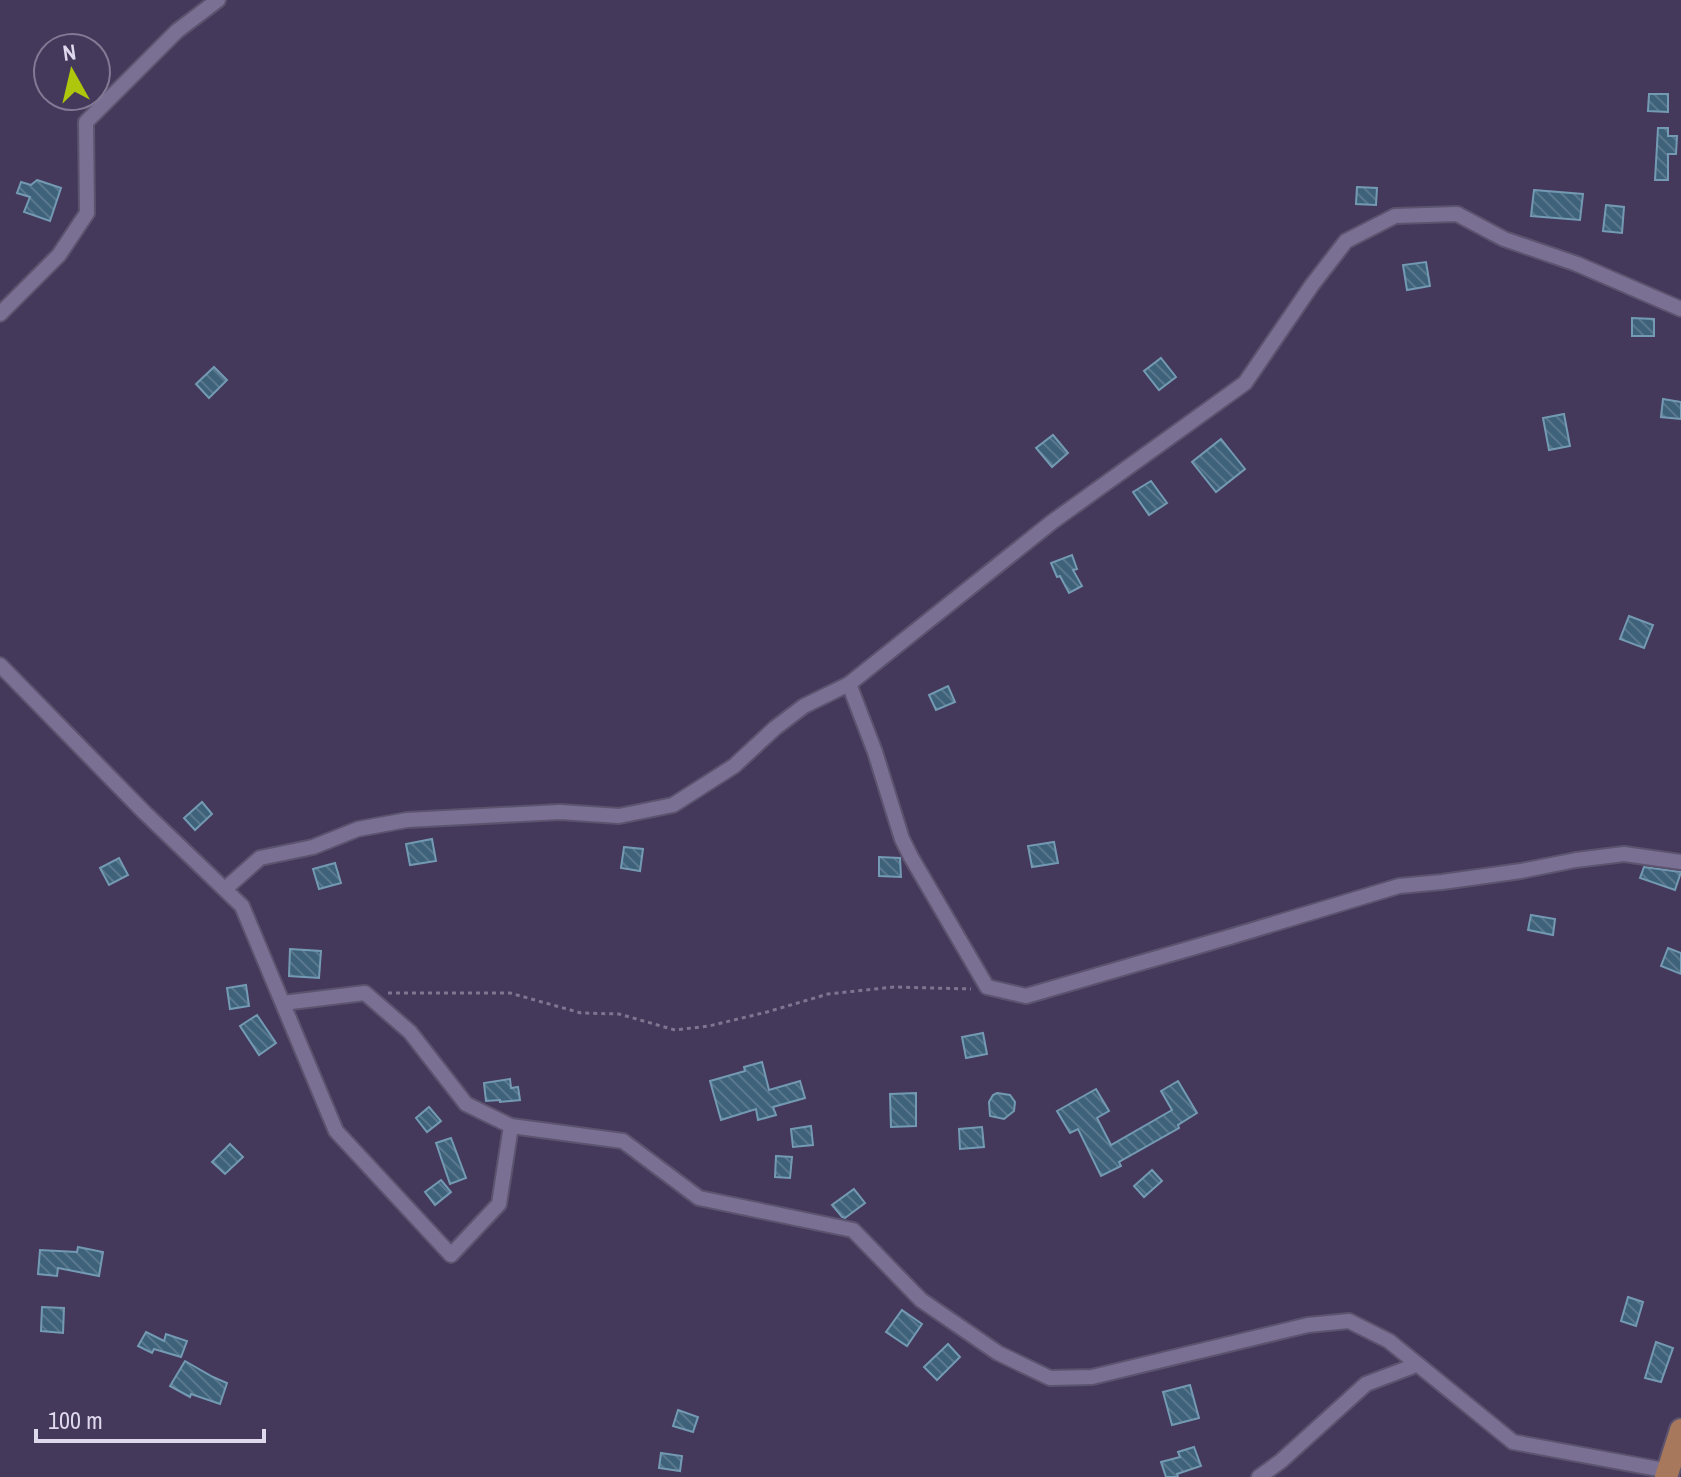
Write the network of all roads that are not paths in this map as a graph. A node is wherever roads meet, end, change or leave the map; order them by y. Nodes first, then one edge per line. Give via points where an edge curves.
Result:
1 (218, 0) edge
2 (1681, 309) edge
3 (0, 314) edge
4 (0, 665) edge
5 (849, 684) junction
6 (1681, 862) edge
7 (225, 889) junction
8 (283, 1003) junction
9 (511, 1126) junction
10 (1416, 1365) junction
11 (1681, 1431) edge
12 (1668, 1474) edge
13 (1259, 1477) edge

1 - 3 street via 177,31 86,122 87,213 59,255
2 - 5 street via 1504,239 1457,214 1395,216 1346,241 1245,383 1052,522
4 - 7 street
5 - 6 street via 911,857 987,987 1026,996 1399,886 1624,854
5 - 7 street via 804,706 734,766 673,805 619,816 560,812 407,820 358,829 313,847 260,858
7 - 8 street via 242,906
8 - 9 street via 365,993 410,1032 466,1104
8 - 9 street via 336,1131 451,1255 499,1204
9 - 10 street via 623,1141 699,1198 853,1230 921,1300 998,1353 1050,1378 1092,1377 1308,1325 1349,1321 1389,1341
10 - 12 street via 1513,1442
10 - 13 street via 1366,1384
11 - 12 highway

